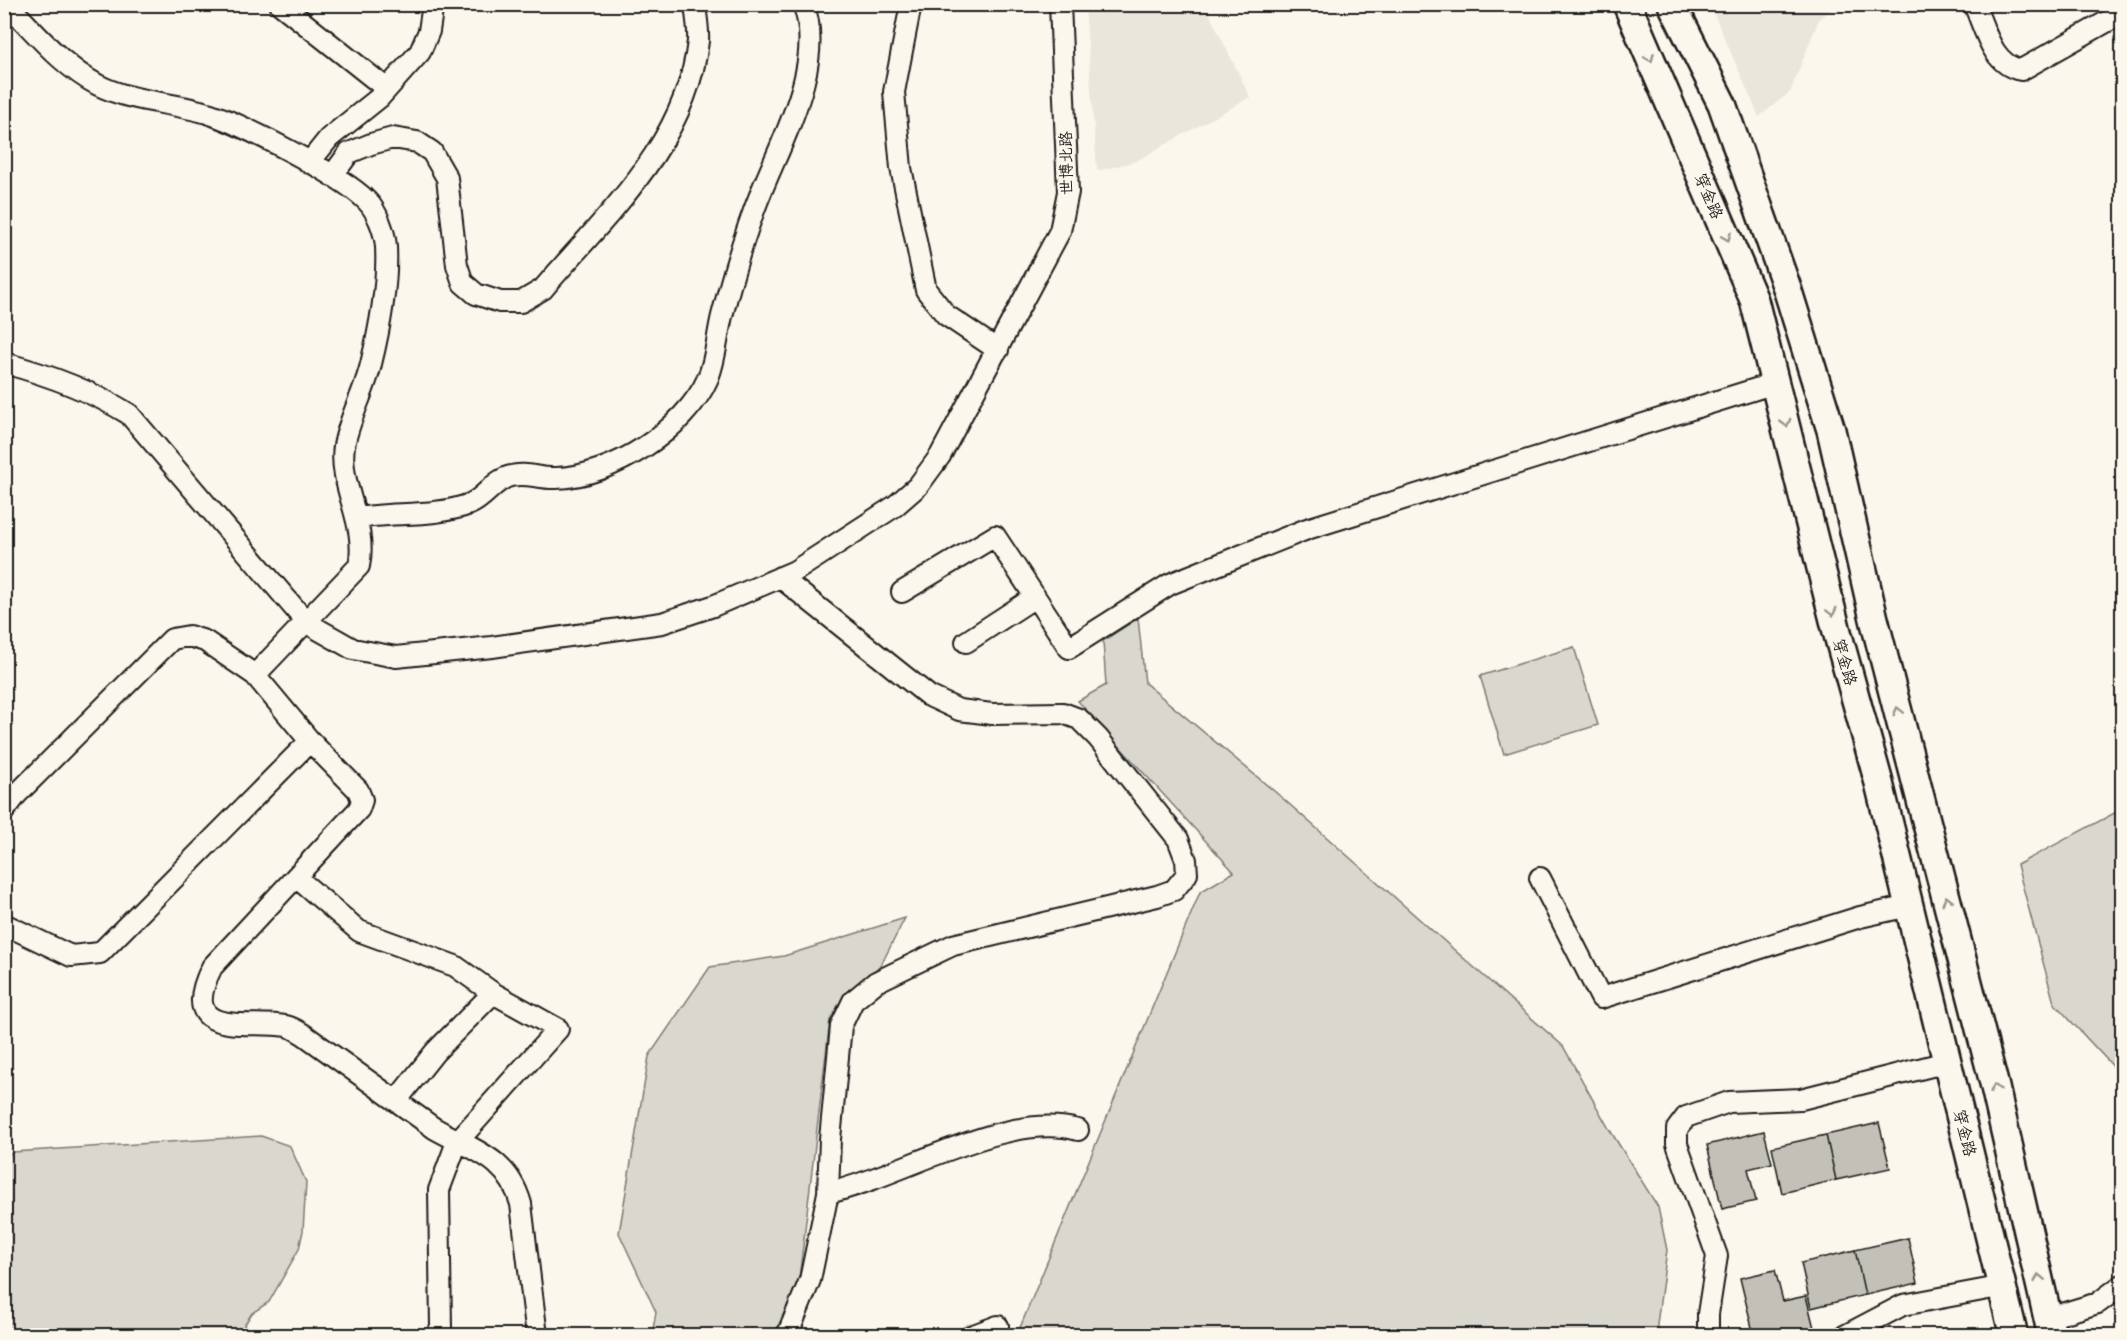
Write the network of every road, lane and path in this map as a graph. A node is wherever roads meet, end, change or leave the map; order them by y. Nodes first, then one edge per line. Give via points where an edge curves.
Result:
1 (7, 4) edge
2 (280, 4) edge
3 (433, 4) edge
4 (695, 4) edge
5 (803, 4) edge
6 (911, 4) edge
7 (1060, 4) edge
8 (1626, 4) edge
9 (1672, 4) edge
10 (1974, 4) edge
11 (2122, 13) edge
12 (387, 89) junction
13 (309, 163) junction
14 (332, 176) junction
15 (998, 350) junction
16 (4, 363) edge
17 (1775, 383) junction
18 (358, 518) junction
19 (780, 578) junction
20 (902, 591) dead end
21 (1035, 597) junction
22 (307, 623) junction
23 (966, 642) dead end
24 (255, 675) junction
25 (310, 741) junction
26 (11, 789) edge
27 (4, 811) edge
28 (297, 878) junction
29 (1540, 878) dead end
30 (1909, 906) junction
31 (4, 924) edge
32 (493, 993) junction
33 (1947, 1062) junction
34 (396, 1101) junction
35 (1078, 1130) dead end
36 (457, 1142) junction
37 (828, 1193) junction
38 (2122, 1285) edge
39 (2004, 1286) junction
40 (998, 1326) dead end
41 (2050, 1327) edge
42 (436, 1335) edge
43 (537, 1335) edge
44 (787, 1335) edge
45 (971, 1335) edge
46 (1708, 1335) edge
47 (1844, 1335) edge
48 (2014, 1335) edge

1 - 13 street via 73,71 101,87 234,123
2 - 12 street
3 - 12 street via 429,31 420,52
4 - 14 street via 698,38 691,80 655,157 543,289 521,302 500,302 476,294 463,283 457,264 447,178 432,153 417,142 393,138 371,144 349,153
5 - 18 street via 810,53 798,101 746,228 710,375 697,401 650,444 602,467 555,478 507,476 471,504
6 - 15 street via 894,92 902,168 926,290 946,315
7 - 15 street, 世博北路 via 1068,192 1060,231
8 -> 17 main road, 穿金路 via 1754,300
41 -> 9 main road via 1994,1083 1874,619 1831,430 1787,288 1722,104
10 - 11 street via 1999,60 2022,70
12 - 13 street via 329,138
13 - 14 street
14 - 18 street via 368,201 386,245 385,282 371,364 344,447 346,477
15 - 19 street, 世博北路 via 940,456 918,486 895,506
16 - 22 street via 43,373 102,397 129,414
17 - 21 street via 1307,530 1170,584 1069,648
17 -> 30 main road, 穿金路
18 - 22 street via 363,548 359,566
19 - 22 street, 世博北路 via 662,623 396,657 353,649
19 - 37 street via 929,696 959,710 992,714 1063,713 1079,719 1178,839 1186,860 1187,874 1174,890 953,945 876,982 852,1001 841,1026
20 - 21 street via 995,536
21 - 23 street
22 - 24 street
24 - 25 street
24 - 26 street via 206,641 189,636 172,639
25 - 28 street via 358,790 362,800 359,809
25 - 31 street via 100,953 71,956
26 - 27 street
28 - 32 street via 359,931 455,966
28 - 34 street via 212,968 203,986 203,1005 220,1023 288,1026
29 - 30 street via 1601,998 1860,917
30 - 33 main road, 穿金路
32 - 34 street via 435,1052
32 - 36 street via 558,1029
33 - 39 main road, 穿金路
33 - 46 street via 1801,1099 1729,1102 1686,1117 1677,1129 1677,1144 1717,1256
34 - 36 street
35 - 37 street via 1061,1125 1005,1132 852,1188
36 - 42 street via 439,1190 441,1328
36 - 43 street via 484,1152 516,1187
37 - 44 street via 810,1280
38 - 41 street via 2098,1303
39 - 47 street via 1903,1305
39 - 48 main road, 穿金路
40 - 45 street

